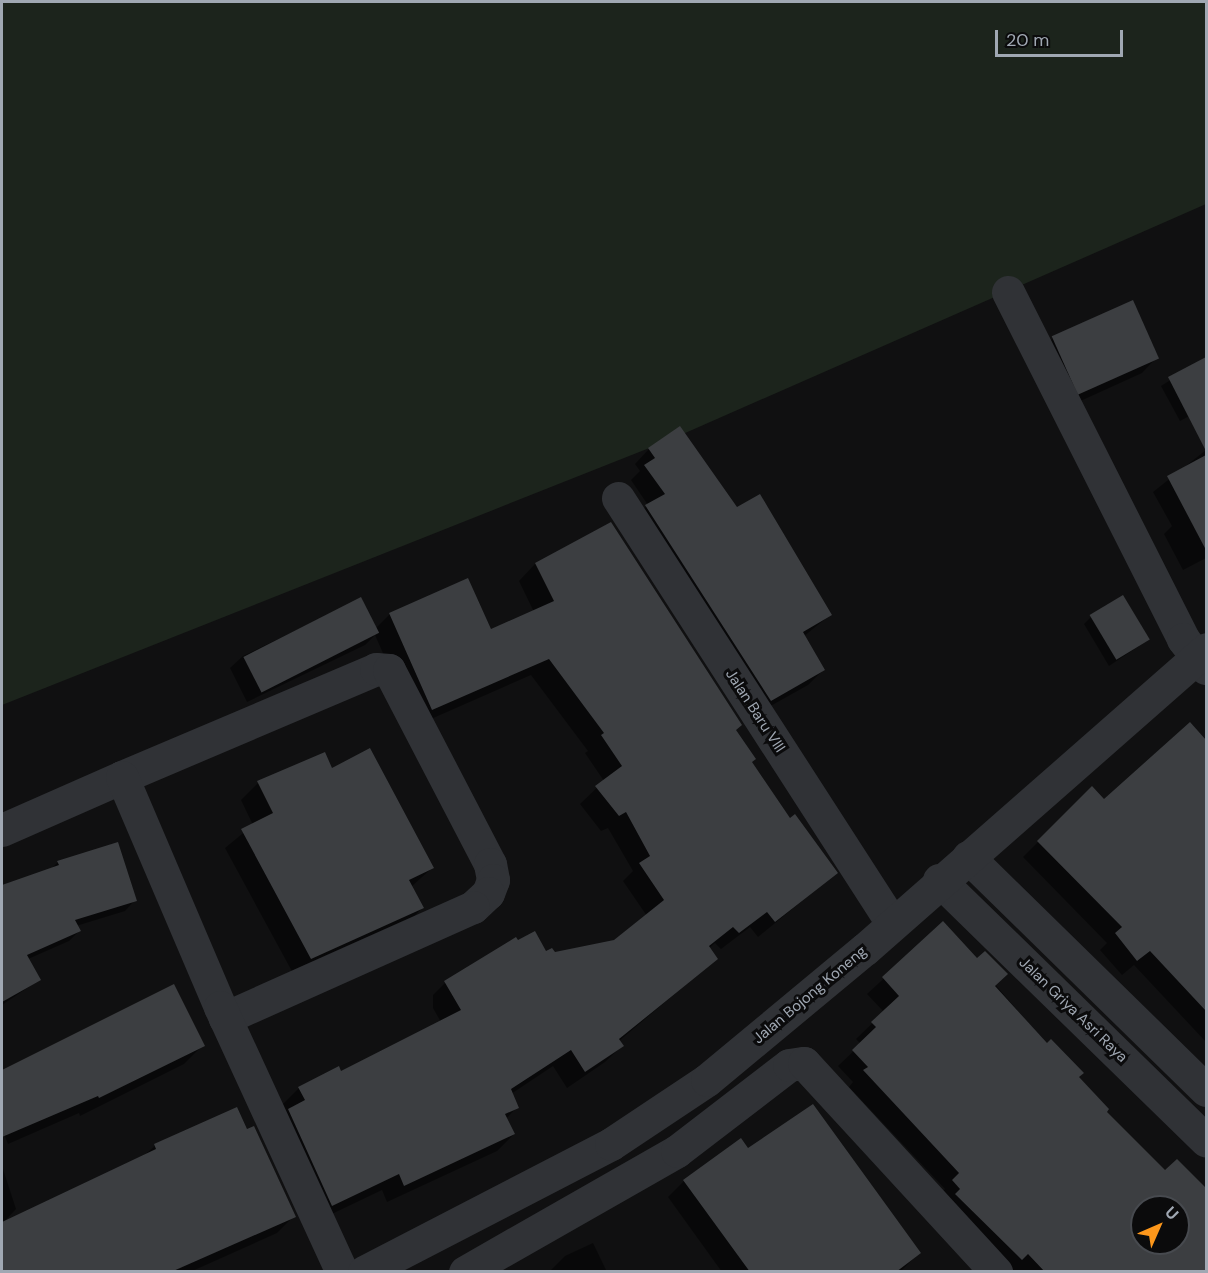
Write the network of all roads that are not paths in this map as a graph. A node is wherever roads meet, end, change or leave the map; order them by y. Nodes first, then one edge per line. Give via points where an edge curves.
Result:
1 (1008, 292) dead end
2 (618, 498) dead end
3 (1203, 658) edge
4 (122, 777) junction
5 (2, 830) edge
6 (968, 856) junction
7 (939, 880) junction
8 (892, 923) junction
9 (225, 1018) junction
10 (1206, 1090) edge
11 (1206, 1141) edge
12 (980, 1266) edge
13 (342, 1272) edge
14 (364, 1272) edge
15 (465, 1272) edge

1 - 3 street via 1182,639
2 - 8 street, Jalan Baru VIII
3 - 6 street, Jalan Bojong Koneng
4 - 5 street
4 - 9 street
4 - 9 street via 376,669 389,670 490,864 490,886 473,907
6 - 7 street, Jalan Bojong Koneng
6 - 10 street
7 - 8 street, Jalan Bojong Koneng
7 - 11 street, Jalan Griya Asri Raya
8 - 14 street, Jalan Bojong Koneng via 768,1031 651,1121
9 - 13 street
12 - 15 street via 804,1063 789,1065 668,1156

